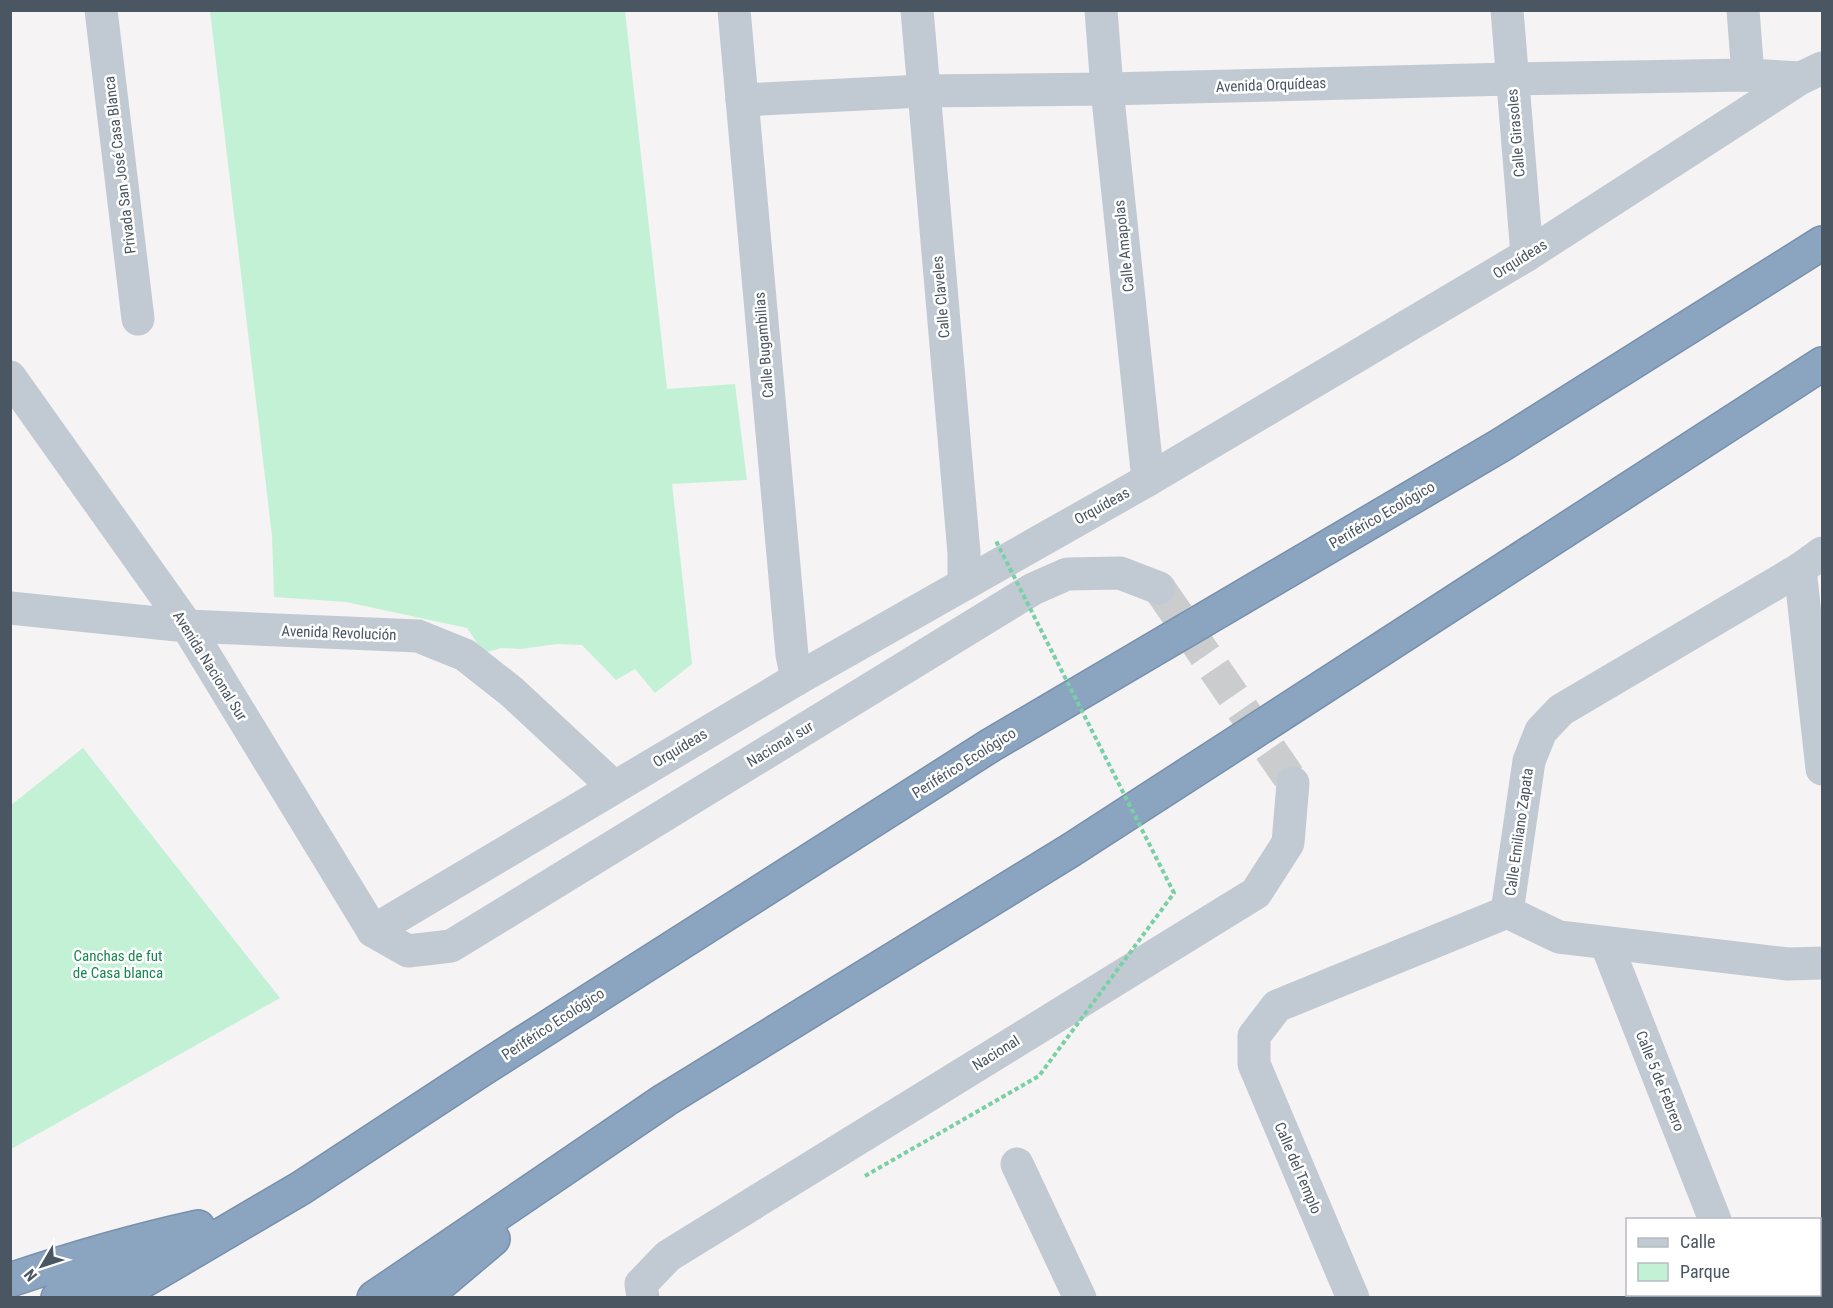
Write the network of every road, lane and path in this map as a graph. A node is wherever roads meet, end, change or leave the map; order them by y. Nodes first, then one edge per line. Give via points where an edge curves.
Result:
1 (101, 10) edge
2 (734, 10) edge
3 (917, 10) edge
4 (1101, 10) edge
5 (1507, 10) edge
6 (1743, 10) edge
7 (1812, 73) edge
8 (1748, 75) junction
9 (1511, 79) junction
10 (1107, 89) junction
11 (923, 91) junction
12 (742, 100) junction
13 (1822, 243) edge
14 (1527, 255) junction
15 (138, 319) dead end
16 (1822, 364) edge
17 (10, 377) edge
18 (1148, 480) junction
19 (996, 541) dead end
20 (1811, 561) edge
21 (964, 584) junction
22 (1159, 588) tunnel mouth
23 (10, 608) edge
24 (187, 626) junction
25 (797, 679) junction
26 (1822, 769) edge
27 (1293, 783) tunnel mouth
28 (614, 787) junction
29 (1507, 912) junction
30 (373, 931) junction
31 (1606, 942) junction
32 (408, 951) joint
33 (1822, 963) edge
34 (1254, 1036) joint
35 (665, 1100) junction
36 (1017, 1164) dead end
37 (865, 1176) dead end
38 (301, 1188) junction
39 (1714, 1218) edge
40 (198, 1227) junction
41 (10, 1280) edge
42 (642, 1291) edge
43 (58, 1298) edge
44 (114, 1298) edge
45 (374, 1298) edge
46 (423, 1298) edge
47 (1080, 1298) edge
48 (1353, 1298) edge

1 - 15 street, Privada San José Casa Blanca
2 - 12 street, Calle Bugambilias
3 - 11 street, Calle Claveles
4 - 10 street, Calle Amapolas
5 - 9 street, Calle Girasoles
6 - 8 street
7 - 8 street, Avenida Orquídeas
7 - 14 street, Orquídeas
8 - 9 street, Avenida Orquídeas
9 - 10 street, Avenida Orquídeas
9 - 14 street, Calle Girasoles
10 - 11 street, Avenida Orquídeas
10 - 18 street, Calle Amapolas
11 - 12 street, Avenida Orquídeas
11 - 21 street, Calle Claveles
12 - 25 street, Calle Bugambilias
13 - 38 highway, Periférico Ecológico via 1501,445 990,745
14 - 18 street, Orquídeas
16 - 35 highway via 1071,850
17 - 24 street, Avenida Nacional Sur
18 - 21 street, Orquídeas
19 - 37 path, bridge via 1174,893 1039,1076
20 - 26 street
20 - 29 street, Calle Emiliano Zapata via 1562,710 1541,732 1529,761
21 - 25 street, Orquídeas
22 - 32 street, Nacional sur via 1120,573 1067,574 1033,589 451,946
23 - 24 street, Avenida Revolución
24 - 28 street, Avenida Revolución via 418,636 465,655 512,692
24 - 30 street, Avenida Nacional Sur
25 - 28 street, Orquídeas
27 - 42 street, Nacional via 1288,843 1256,893 668,1256
28 - 30 street, Orquídeas
29 - 31 street via 1559,937
29 - 34 street, Calle Emiliano Zapata via 1277,1006
30 - 32 street, Avenida Nacional Sur
31 - 33 street via 1788,964
31 - 39 street, Calle 5 de Febrero
34 - 48 street, Calle del Templo via 1254,1064
35 - 45 highway
35 - 46 highway
36 - 47 street
38 - 40 highway
38 - 44 highway, Periférico Ecológico
40 - 41 highway via 134,1241
40 - 43 highway

